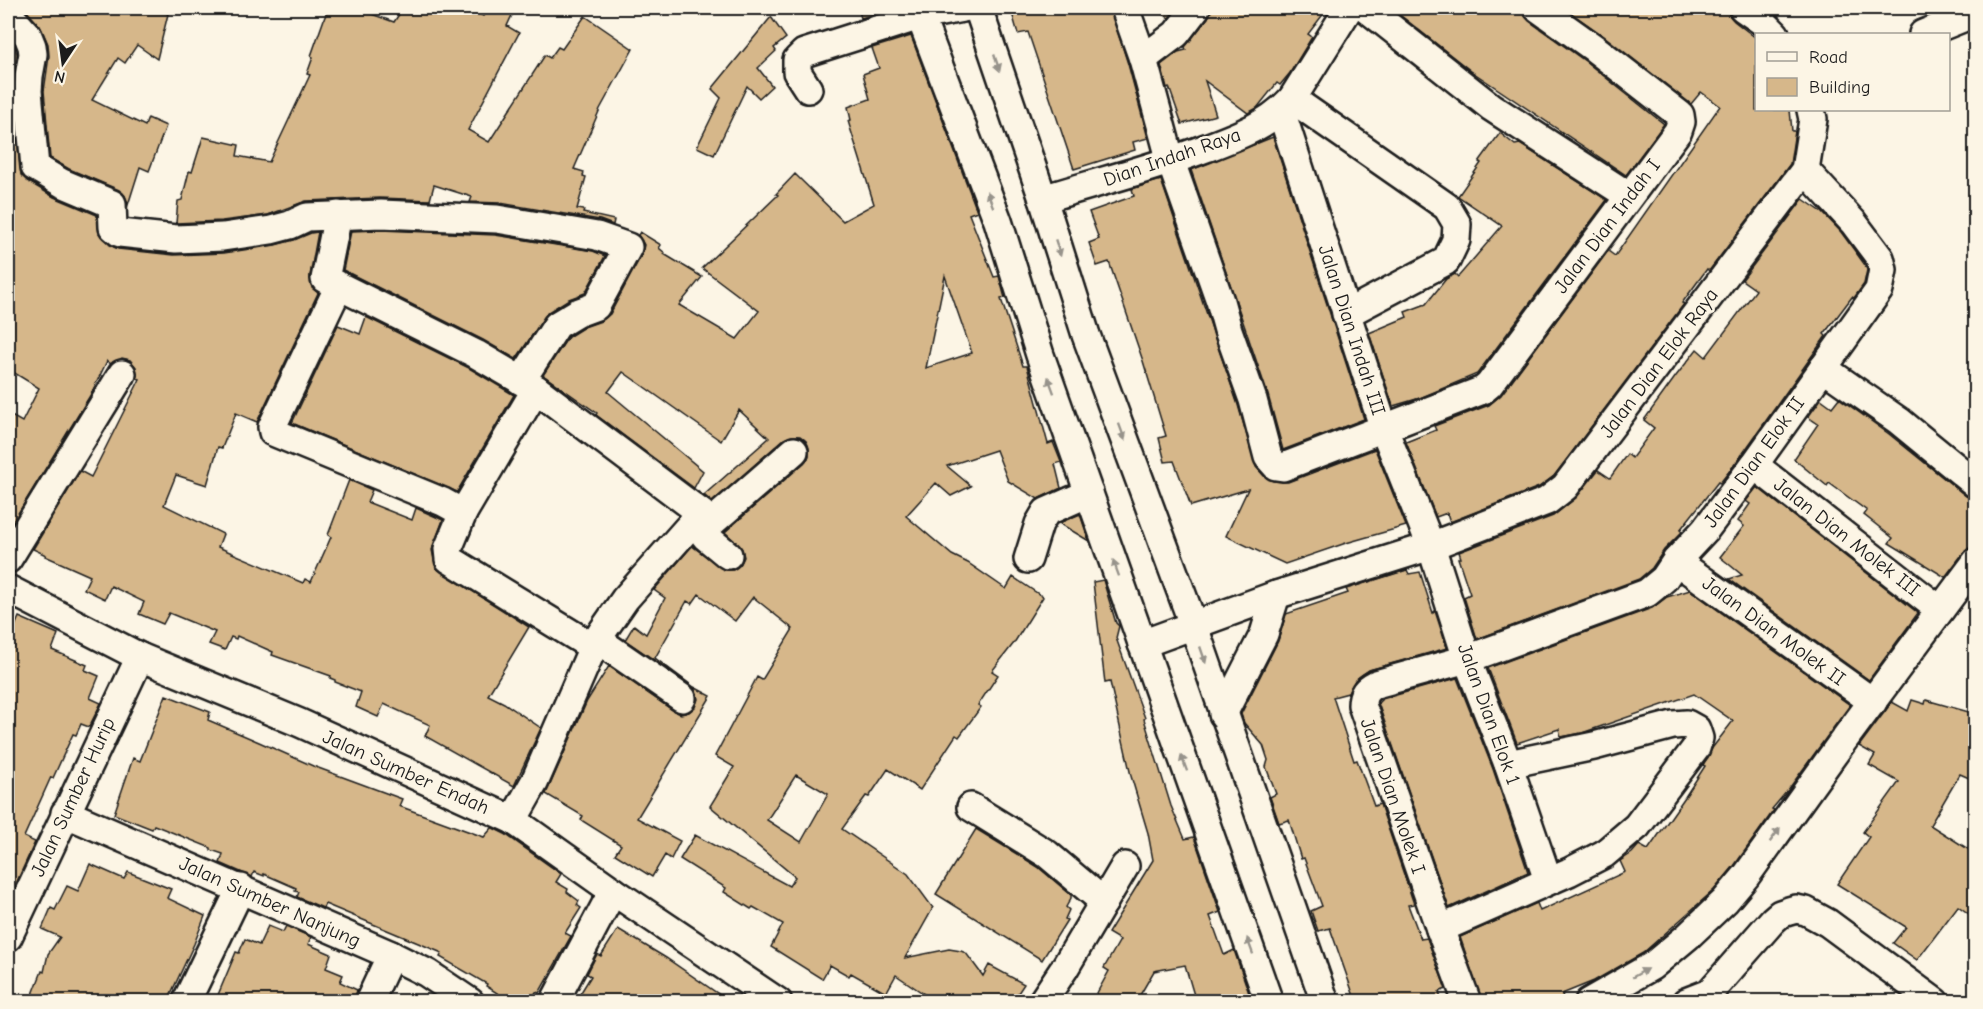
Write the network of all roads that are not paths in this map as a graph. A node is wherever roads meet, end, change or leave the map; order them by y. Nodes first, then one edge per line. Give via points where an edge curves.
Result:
1 (963, 8) edge
2 (978, 8) edge
3 (1125, 8) edge
4 (1196, 8) edge
5 (1349, 8) edge
6 (1366, 8) edge
7 (1538, 8) edge
8 (1743, 8) edge
9 (1973, 8) edge
10 (918, 12) edge
11 (1975, 14) edge
12 (13, 16) edge
13 (1774, 33) edge
14 (1926, 33) edge
15 (1143, 59) junction
16 (808, 89) dead end
17 (1287, 105) junction
18 (1815, 113) edge
19 (1171, 162) junction
20 (1805, 170) junction
21 (1629, 196) junction
22 (1043, 199) junction
23 (338, 215) junction
24 (339, 286) junction
25 (1346, 314) junction
26 (1823, 368) junction
27 (122, 374) dead end
28 (529, 385) junction
29 (1384, 429) junction
30 (794, 452) dead end
31 (1754, 465) junction
32 (1976, 484) edge
33 (1089, 493) junction
34 (464, 513) junction
35 (705, 518) junction
36 (1431, 546) junction
37 (728, 555) dead end
38 (8, 559) edge
39 (1028, 559) dead end
40 (1676, 561) junction
41 (1976, 562) edge
42 (8, 589) edge
43 (1276, 595) junction
44 (1940, 610) junction
45 (1192, 624) junction
46 (596, 644) junction
47 (1142, 644) junction
48 (140, 657) junction
49 (1467, 659) junction
50 (682, 698) dead end
51 (1873, 702) junction
52 (1223, 714) junction
53 (1508, 764) junction
54 (971, 807) dead end
55 (65, 813) junction
56 (513, 820) junction
57 (1125, 866) dead end
58 (1548, 880) junction
59 (241, 888) junction
60 (613, 891) junction
61 (1104, 902) junction
62 (1440, 928) junction
63 (8, 937) edge
64 (391, 955) junction
65 (1704, 999) edge
66 (186, 1002) edge
67 (369, 1002) edge
68 (471, 1002) edge
69 (555, 1002) edge
70 (778, 1002) edge
71 (1042, 1002) edge
72 (1269, 1002) edge
73 (1325, 1002) edge
74 (1467, 1002) edge
75 (1589, 1002) edge
76 (1935, 1002) edge

1 - 10 street
2 -> 22 street
3 - 15 street
4 - 15 street via 1176,34
5 - 17 street, Dian Indah Raya
6 - 21 street via 1491,107
7 - 21 street, Jalan Dian Indah I via 1680,115 1678,131
8 - 13 street
9 - 11 main road
10 - 16 street via 804,53 797,60 797,72
33 -> 10 street via 998,221
11 - 14 street
12 - 23 street via 32,46 28,91 35,167 112,204 115,230 176,239 223,237
15 - 19 street
17 - 19 street, Dian Indah Raya via 1251,131
17 - 25 street, Jalan Dian Indah III
17 - 25 street via 1448,207 1457,224 1456,240 1446,261
18 - 20 street, Jalan Dian Elok Raya
19 - 22 street, Dian Indah Raya
19 - 29 street, Jalan Dian Indah I via 1253,400 1268,457 1276,466 1283,467
20 - 26 street, Jalan Dian Elok II via 1852,222 1880,258 1883,270 1879,290
20 - 36 street, Jalan Dian Elok Raya via 1565,487 1547,501
21 - 29 street, Jalan Dian Indah I via 1489,386
22 -> 45 street via 1086,335
23 - 24 street via 324,277
23 - 28 street via 497,219 597,236 628,247 596,306 557,325
24 - 28 street via 476,354
24 - 34 street via 273,432
25 - 29 street, Jalan Dian Indah III
26 - 31 street, Jalan Dian Elok II
26 - 32 street via 1899,421
27 - 38 street
28 - 34 street
28 - 35 street
29 - 36 street, Jalan Dian Indah III
30 - 35 street
31 - 40 street, Jalan Dian Elok II
31 - 44 street, Jalan Dian Molek III
33 - 39 street via 1046,512
47 -> 33 street
34 - 46 street via 448,549 448,559
35 - 37 street via 705,536
35 - 46 street via 625,599
36 - 43 street, Jalan Dian Elok Raya
36 - 49 street, Jalan Dian Elok 1
40 - 49 street, Jalan Dian Elok II via 1658,586 1647,593
40 - 51 street, Jalan Dian Molek II
41 - 44 street
42 - 48 street, Jalan Sumber Endah
43 - 45 street, Jalan Dian Elok Raya
43 - 52 street via 1264,634
44 - 51 street
45 - 47 street, Jalan Dian Elok Raya
45 -> 52 street
46 - 50 street
46 - 56 street via 539,773
72 -> 47 street
48 - 55 street, Jalan Sumber Hurip
48 - 56 street, Jalan Sumber Endah via 300,723
49 - 53 street, Jalan Dian Elok 1
49 - 62 street, Jalan Dian Molek I via 1376,684 1362,698
75 -> 51 street via 1652,966 1725,901
52 - 73 street
53 - 58 street, Jalan Dian Elok 1
53 - 58 street via 1673,725 1687,724 1696,729 1696,748 1636,826 1604,854
54 - 61 street via 1047,854
55 - 59 street, Jalan Sumber Nanjung
55 - 63 street, Jalan Sumber Hurip
56 - 60 street, Jalan Sumber Endah
57 - 61 street
58 - 62 street
59 - 64 street, Jalan Sumber Nanjung
59 - 66 street
60 - 69 street
60 - 70 street, Jalan Sumber Endah
61 - 71 street
62 - 74 street, Jalan Dian Molek I
64 - 67 street
64 - 68 street, Jalan Sumber Nanjung
65 - 76 street via 1773,920 1796,909 1828,923

